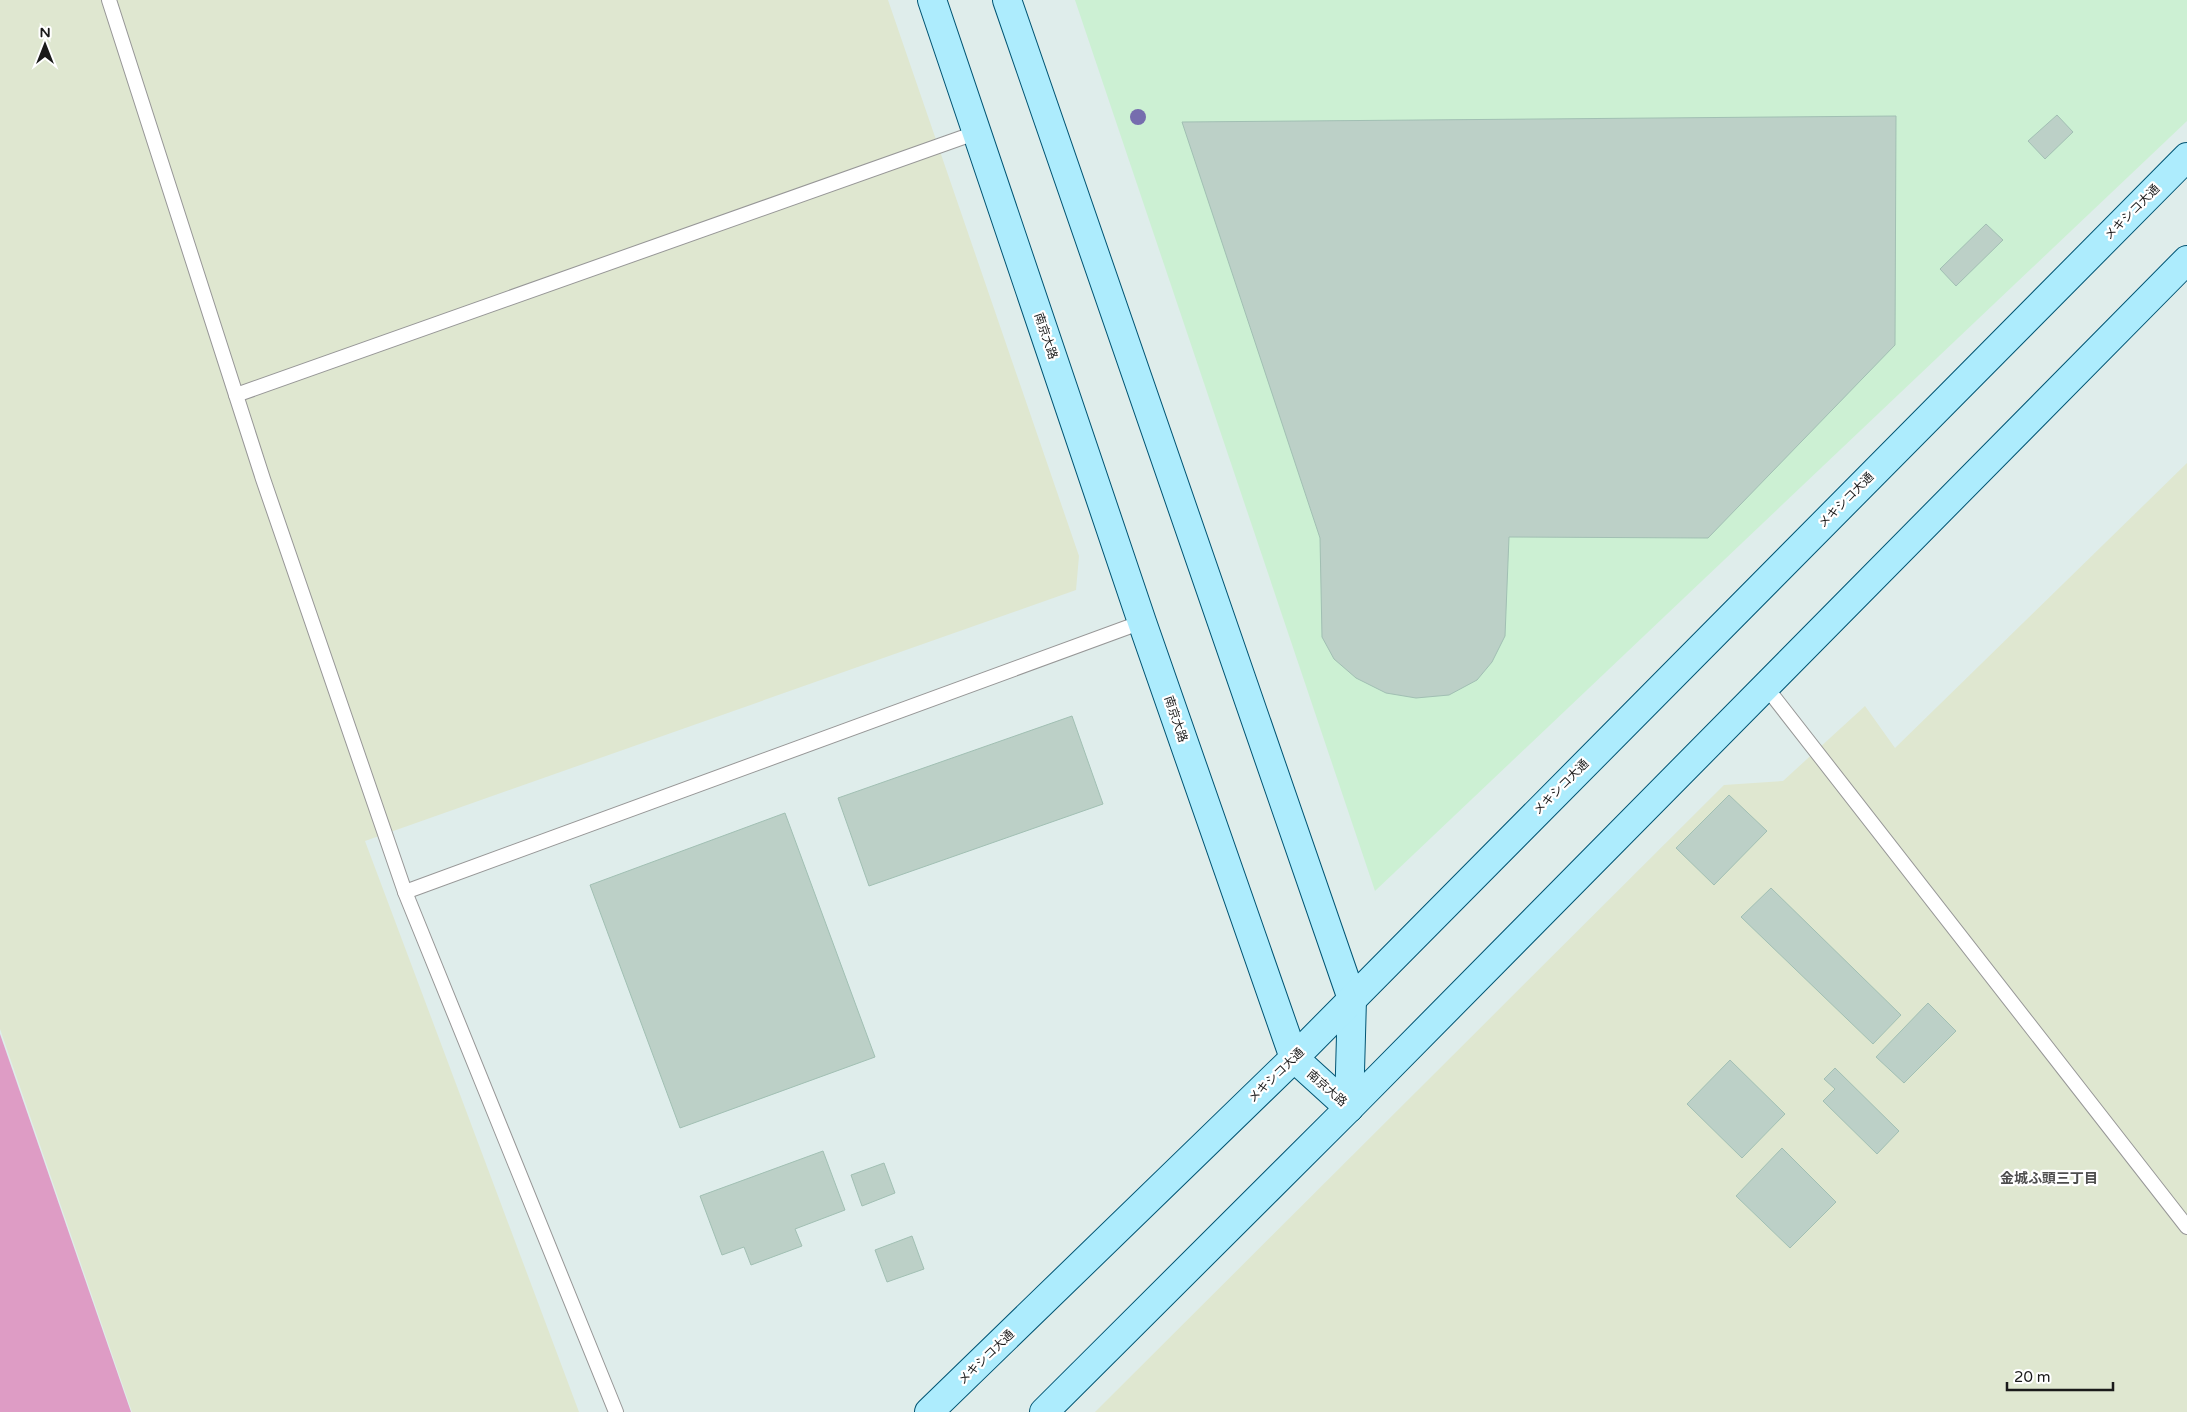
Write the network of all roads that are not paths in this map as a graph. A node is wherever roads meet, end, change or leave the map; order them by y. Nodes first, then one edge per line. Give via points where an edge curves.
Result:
1 (109, 0) edge
2 (932, 0) edge
3 (1006, 0) edge
4 (978, 132) junction
5 (2187, 157) edge
6 (2187, 260) edge
7 (236, 395) junction
8 (1142, 622) junction
9 (1766, 687) junction
10 (405, 892) junction
11 (1352, 999) junction
12 (1294, 1058) junction
13 (1349, 1108) junction
14 (2187, 1228) edge
15 (616, 1412) edge
16 (929, 1412) edge
17 (1044, 1412) edge

1 - 7 lane
2 - 4 street, 南京大路
3 - 11 street, 南京大路
4 - 7 lane
4 - 8 street, 南京大路
5 - 11 street, メキシコ大通
6 - 9 street
7 - 10 lane
8 - 10 lane
8 - 12 street, 南京大路
9 - 13 street
9 - 14 lane
10 - 15 lane
11 - 12 street, メキシコ大通
11 - 13 street, 南京大路
12 - 13 street, 南京大路
12 - 16 street, メキシコ大通
13 - 17 street

